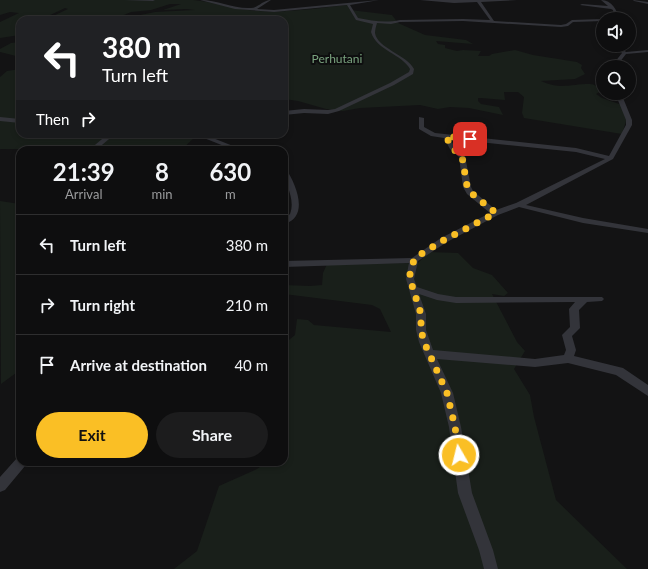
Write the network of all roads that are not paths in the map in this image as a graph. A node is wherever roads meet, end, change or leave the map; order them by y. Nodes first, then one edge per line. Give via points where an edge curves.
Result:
1 (126, 0) edge
2 (153, 0) edge
3 (202, 0) edge
4 (269, 0) edge
5 (320, 0) edge
6 (377, 0) edge
7 (422, 0) edge
8 (515, 0) edge
9 (603, 0) edge
10 (635, 0) edge
11 (454, 1) edge
12 (354, 2) edge
13 (478, 2) junction
14 (648, 3) edge
15 (348, 4) junction
16 (582, 4) dead end
17 (323, 7) junction
18 (614, 8) junction
19 (252, 10) junction
20 (616, 12) edge
21 (596, 20) edge
22 (492, 21) junction
23 (374, 22) junction
24 (648, 51) edge
25 (625, 52) edge
26 (636, 52) edge
27 (619, 60) edge
28 (621, 100) edge
29 (288, 113) edge
30 (421, 118) dead end
31 (0, 119) edge
32 (16, 121) edge
33 (446, 136) junction
34 (107, 138) edge
35 (208, 138) edge
36 (97, 146) edge
37 (229, 146) edge
38 (611, 158) junction
39 (288, 178) edge
40 (519, 205) junction
41 (496, 213) junction
42 (288, 220) edge
43 (648, 231) edge
44 (410, 263) junction
45 (288, 264) edge
46 (414, 289) junction
47 (599, 298) dead end
48 (585, 299) junction
49 (428, 353) junction
50 (568, 359) junction
51 (648, 391) edge
52 (18, 466) edge
53 (0, 486) edge
54 (490, 569) edge

1 - 2 street
3 - 19 street
4 - 19 street
5 - 17 street
6 - 12 street
7 - 11 street
8 - 13 street
9 - 18 street
10 - 14 street
11 - 13 street
12 - 15 street
13 - 22 street
15 - 17 street
15 - 23 street via 357,19
16 - 18 street
17 - 19 street
18 - 20 street
21 - 22 street via 572,21 561,26
22 - 23 street via 454,19
23 - 29 street via 373,32 376,38 410,65 411,74 337,110
24 - 26 street
25 - 27 street
28 - 38 street via 629,125
30 - 33 street via 423,130
31 - 32 street
33 - 38 street via 576,150
33 - 41 street via 452,148 462,156 470,192
34 - 36 street
35 - 37 street
38 - 40 street
39 - 42 street via 296,207 292,217
40 - 41 street
40 - 43 street via 573,219
41 - 44 street via 444,240
44 - 45 street
44 - 46 street via 410,279
46 - 48 street via 456,300
46 - 49 street
47 - 48 street
48 - 50 street via 574,309 575,328 568,335 571,350
49 - 50 street via 535,363
49 - 54 street via 447,393 465,493 486,550
50 - 51 street via 619,371
52 - 53 street

